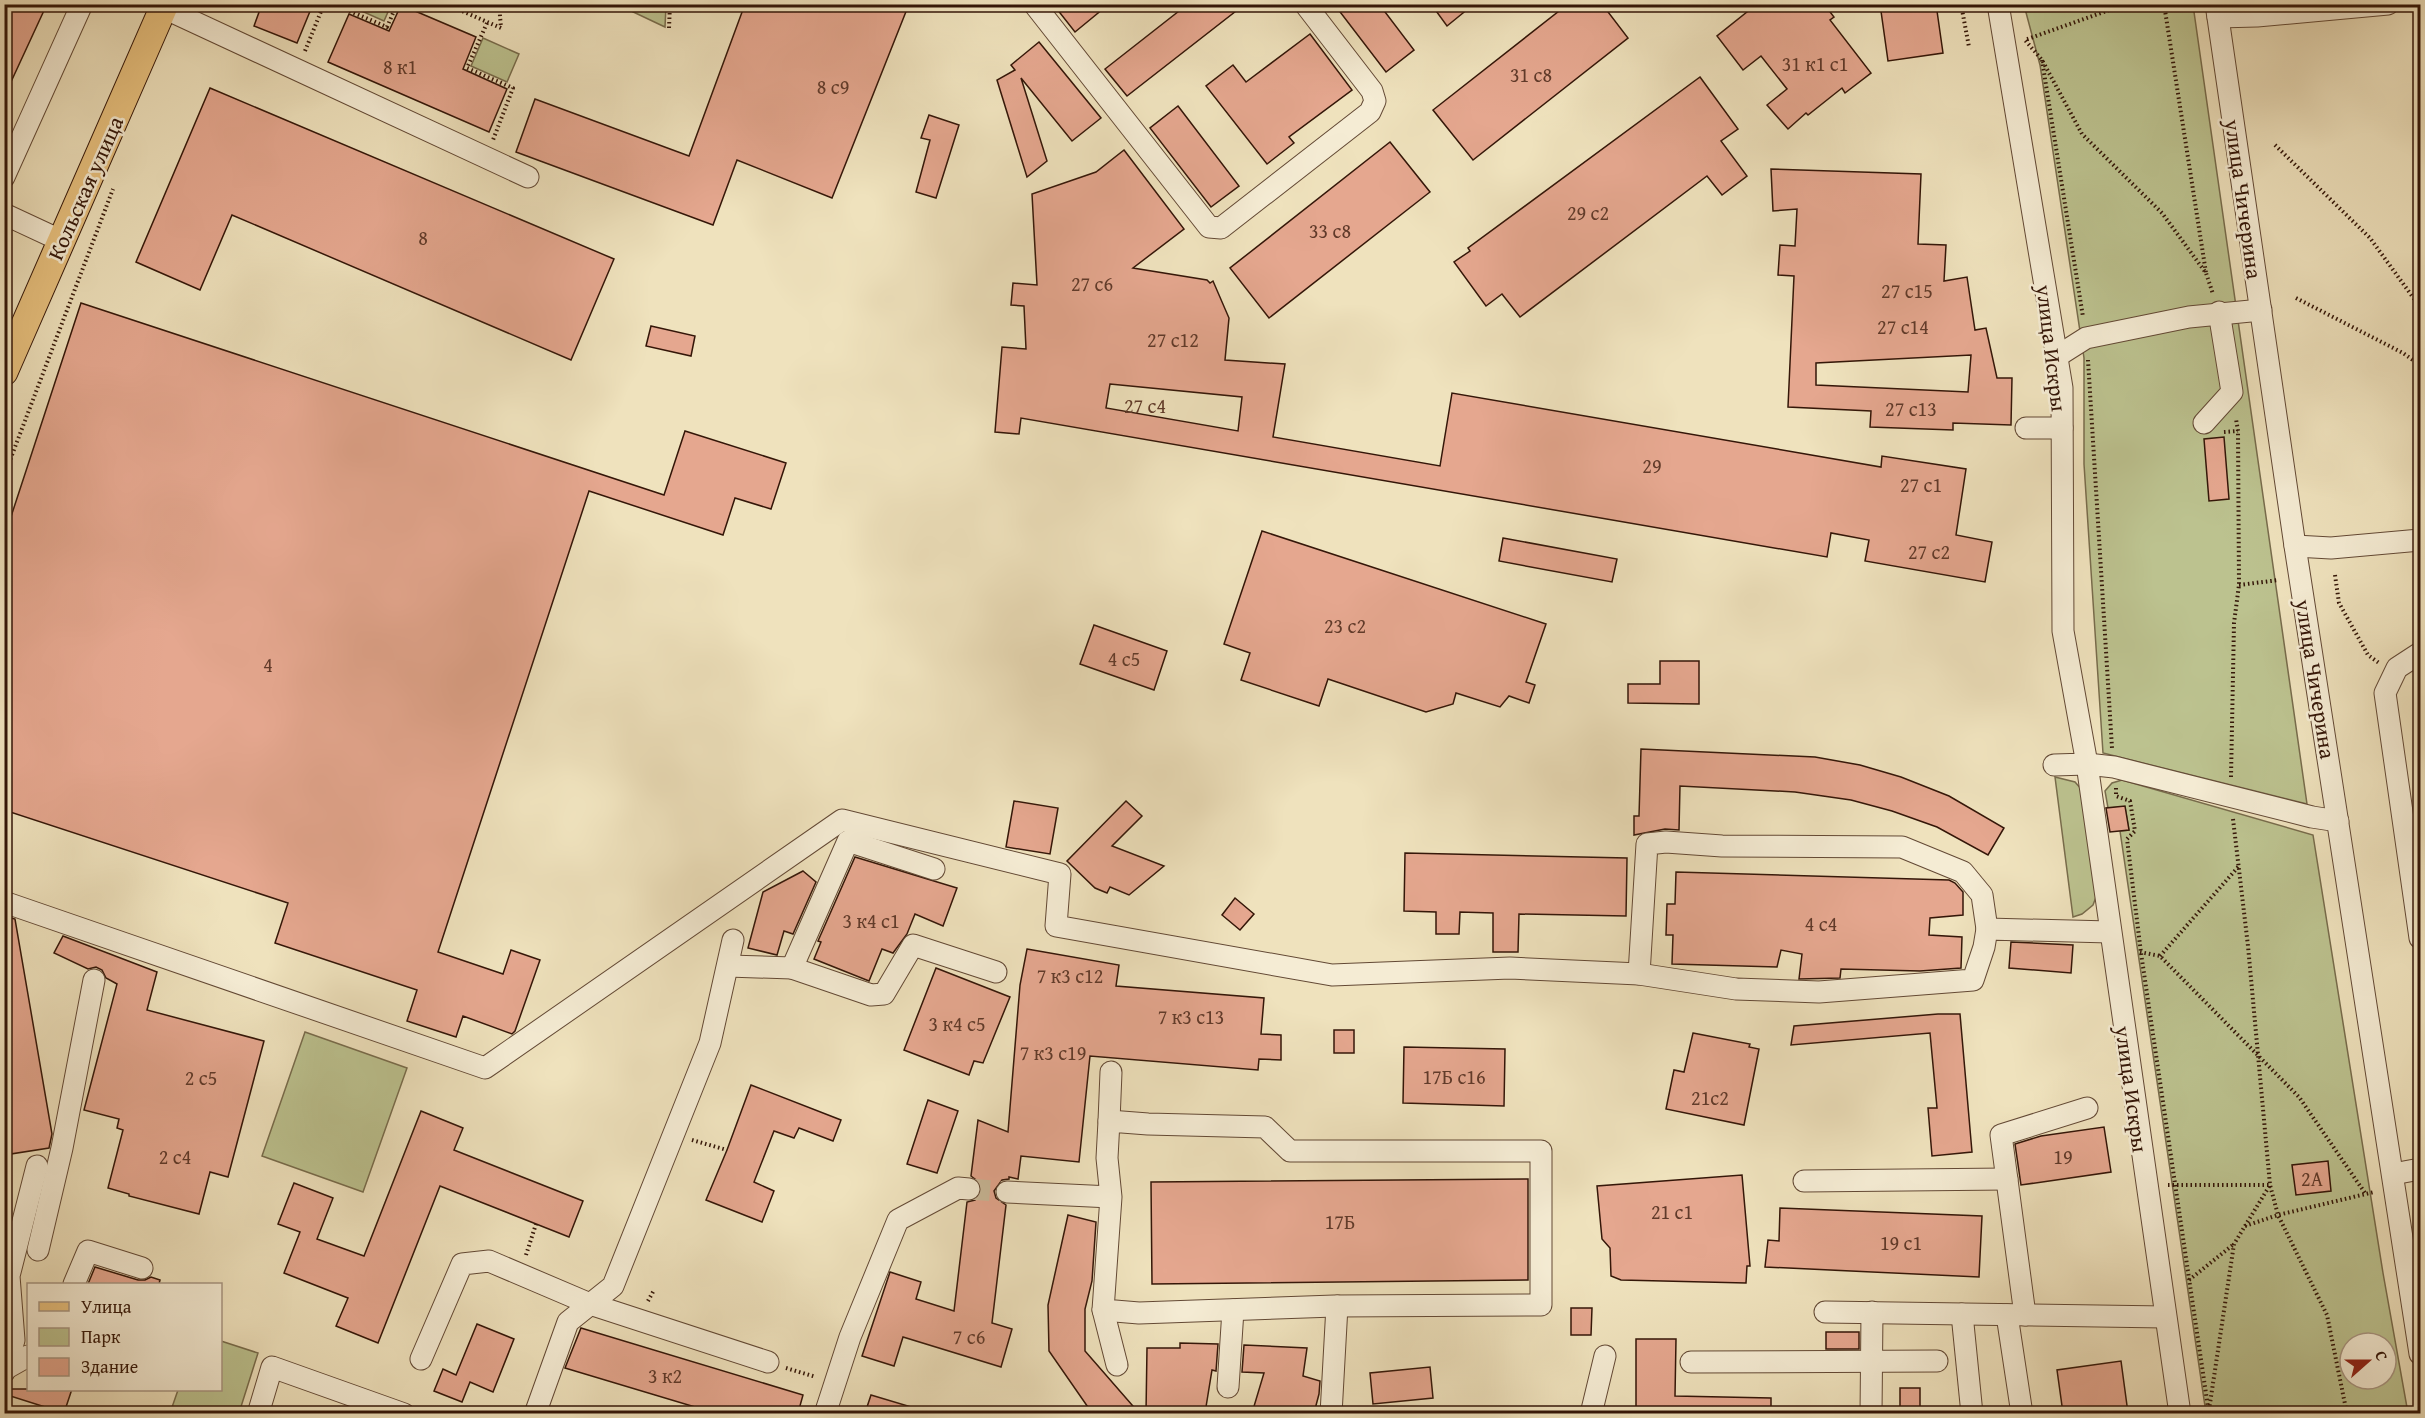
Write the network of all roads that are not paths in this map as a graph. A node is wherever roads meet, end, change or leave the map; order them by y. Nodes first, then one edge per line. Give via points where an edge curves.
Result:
1 (82, 4) edge
2 (1034, 4) edge
3 (1305, 4) edge
4 (1998, 4) edge
5 (2388, 4) edge
6 (164, 6) edge
7 (2217, 11) edge
8 (4, 177) edge
9 (528, 177) dead end
10 (4, 214) edge
11 (62, 241) junction
12 (2260, 310) junction
13 (2219, 312) junction
14 (2056, 357) junction
15 (6, 366) edge
16 (2204, 423) dead end
17 (2026, 428) dead end
18 (2062, 428) junction
19 (2421, 540) edge
20 (2295, 546) junction
21 (2421, 653) edge
22 (2087, 764) junction
23 (2054, 765) dead end
24 (2338, 821) junction
25 (934, 869) dead end
26 (4, 902) edge
27 (1987, 929) junction
28 (2421, 938) edge
29 (733, 940) dead end
30 (2111, 942) junction
31 (728, 966) junction
32 (792, 968) junction
33 (996, 972) dead end
34 (1639, 974) junction
35 (94, 980) dead end
36 (1111, 1072) dead end
37 (2086, 1108) dead end
38 (1109, 1121) junction
39 (37, 1166) dead end
40 (2421, 1169) edge
41 (2393, 1174) junction
42 (2007, 1179) junction
43 (1804, 1181) dead end
44 (969, 1189) tunnel mouth
45 (1007, 1192) tunnel mouth
46 (1111, 1197) junction
47 (38, 1250) dead end
48 (142, 1268) dead end
49 (74, 1283) edge
50 (590, 1305) junction
51 (1337, 1306) junction
52 (1103, 1310) junction
53 (1233, 1310) junction
54 (1825, 1312) dead end
55 (1872, 1312) junction
56 (1962, 1314) junction
57 (2016, 1315) junction
58 (2165, 1317) junction
59 (2421, 1354) edge
60 (1605, 1356) dead end
61 (27, 1357) edge
62 (421, 1359) dead end
63 (1871, 1361) junction
64 (1937, 1361) dead end
65 (768, 1362) road end
66 (1691, 1362) dead end
67 (1117, 1365) dead end
68 (5, 1371) edge
69 (1228, 1387) dead end
70 (258, 1413) edge
71 (404, 1413) edge
72 (535, 1413) edge
73 (825, 1413) edge
74 (1331, 1413) edge
75 (1591, 1413) edge
76 (1871, 1413) edge
77 (1972, 1413) edge
78 (2022, 1413) edge
79 (2180, 1413) edge

1 - 8 street
2 - 3 street via 1209,227 1221,228 1370,112 1375,101 1372,91
4 - 14 street, улица Искры
5 - 7 street via 2257,16
6 - 9 street
6 - 11 main road, Кольская улица
7 - 12 street, улица Чичерина
10 - 11 street
11 - 15 main road, Кольская улица
12 - 13 street
12 - 20 street, улица Чичерина
13 - 14 street via 2086,338
13 - 16 street via 2232,392
14 - 18 street, улица Искры
17 - 18 street
18 - 22 street, улица Искры via 2063,631
19 - 20 street via 2331,548
20 - 24 street, улица Чичерина
21 - 28 street via 2397,668 2385,693
22 - 23 street
22 - 24 street via 2114,767
22 - 30 street, улица Искры
24 - 41 street, улица Чичерина
25 - 32 street via 848,841
26 - 34 street via 485,1068 842,820 1060,874 1056,926 1332,975 1510,968
27 - 30 street
27 - 34 street via 1972,980 1819,992 1736,989
27 - 34 street via 1982,895 1964,872 1902,848 1647,844
29 - 31 street
30 - 58 street, улица Искры
31 - 32 street
31 - 50 street via 710,1044 614,1286
32 - 33 street via 871,995 884,994 914,945
35 - 47 street
36 - 38 street
37 - 42 street via 2001,1135
38 - 46 street
38 - 51 street via 1265,1127 1290,1151 1541,1151 1541,1305
39 - 68 street via 9,1276 14,1340
40 - 41 street
41 - 59 street, улица Чичерина
42 - 43 street
42 - 57 street
44 - 73 street via 958,1188 898,1220 850,1337
45 - 46 street
46 - 52 street
48 - 49 street via 88,1251
50 - 62 street via 489,1261 462,1264
50 - 65 street
50 - 72 street via 568,1322
51 - 53 street
51 - 74 street
52 - 53 street
52 - 67 street
53 - 69 street
54 - 55 street
55 - 56 street
55 - 63 street
56 - 57 street
56 - 77 street
57 - 58 street
57 - 78 street
58 - 79 street, улица Искры
60 - 75 street
61 - 68 street
63 - 64 street
63 - 66 street
63 - 76 street
70 - 71 street via 272,1367

